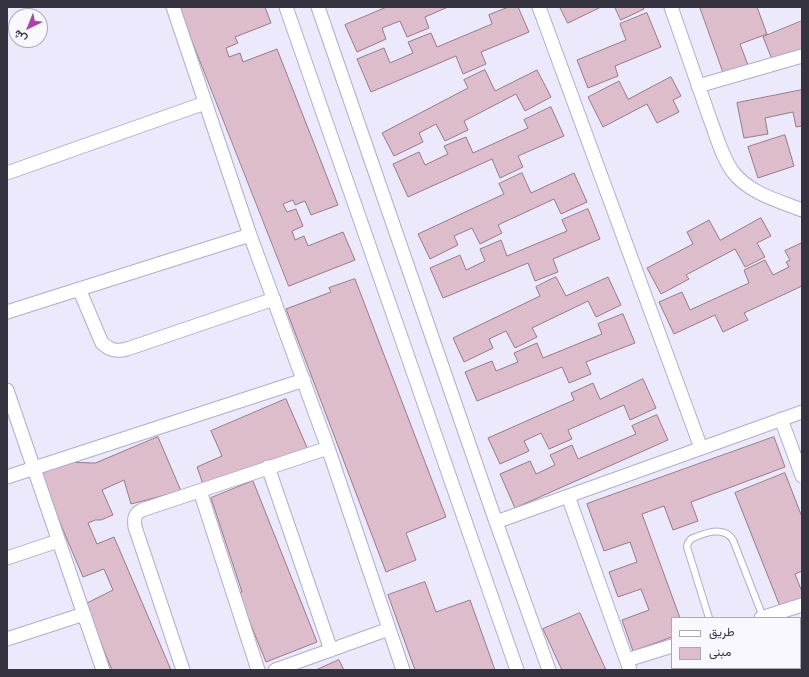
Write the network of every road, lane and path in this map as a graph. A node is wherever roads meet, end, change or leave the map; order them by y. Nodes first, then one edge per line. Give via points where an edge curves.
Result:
1 (173, 7) edge
2 (286, 7) edge
3 (318, 7) edge
4 (539, 7) edge
5 (672, 7) edge
6 (802, 56) edge
7 (698, 86) junction
8 (205, 104) junction
9 (7, 173) edge
10 (802, 210) edge
11 (250, 235) junction
12 (79, 289) junction
13 (274, 299) junction
14 (7, 312) edge
15 (304, 380) junction
16 (7, 390) edge
17 (802, 412) edge
18 (781, 420) junction
19 (328, 448) junction
20 (701, 448) junction
21 (32, 468) junction
22 (268, 468) junction
23 (802, 476) edge
24 (7, 477) edge
25 (200, 491) junction
26 (568, 496) junction
27 (496, 522) junction
28 (58, 541) junction
29 (7, 558) edge
30 (802, 605) edge
31 (84, 614) junction
32 (709, 617) edge
33 (762, 617) edge
34 (765, 617) edge
35 (388, 629) junction
36 (7, 639) edge
37 (671, 646) edge
38 (331, 650) junction
39 (629, 665) edge
40 (103, 670) edge
41 (183, 670) edge
42 (258, 670) edge
43 (275, 670) edge
44 (403, 670) edge
45 (517, 670) edge
46 (549, 670) edge

1 - 8 street
2 - 45 street
3 - 27 street
4 - 20 street
5 - 7 street
6 - 7 street
7 - 10 street via 725,159 734,173 749,186 767,196
8 - 9 street
8 - 11 street
11 - 12 street
11 - 13 street
12 - 13 street via 102,343 107,348 120,351
12 - 14 street
13 - 15 street
15 - 19 street
15 - 21 street
16 - 21 street
17 - 18 street
18 - 20 street
18 - 23 street
19 - 22 street
19 - 35 street
20 - 26 street
21 - 24 street
21 - 28 street
22 - 25 street
22 - 38 street
25 - 41 street via 142,510 134,518
25 - 42 street
26 - 27 street
26 - 39 street
27 - 46 street
28 - 29 street
28 - 31 street
30 - 34 street
31 - 36 street
31 - 40 street
32 - 33 lane via 687,548 691,539 719,531 730,535 733,540
35 - 38 street
35 - 44 street
37 - 39 street
38 - 43 street

